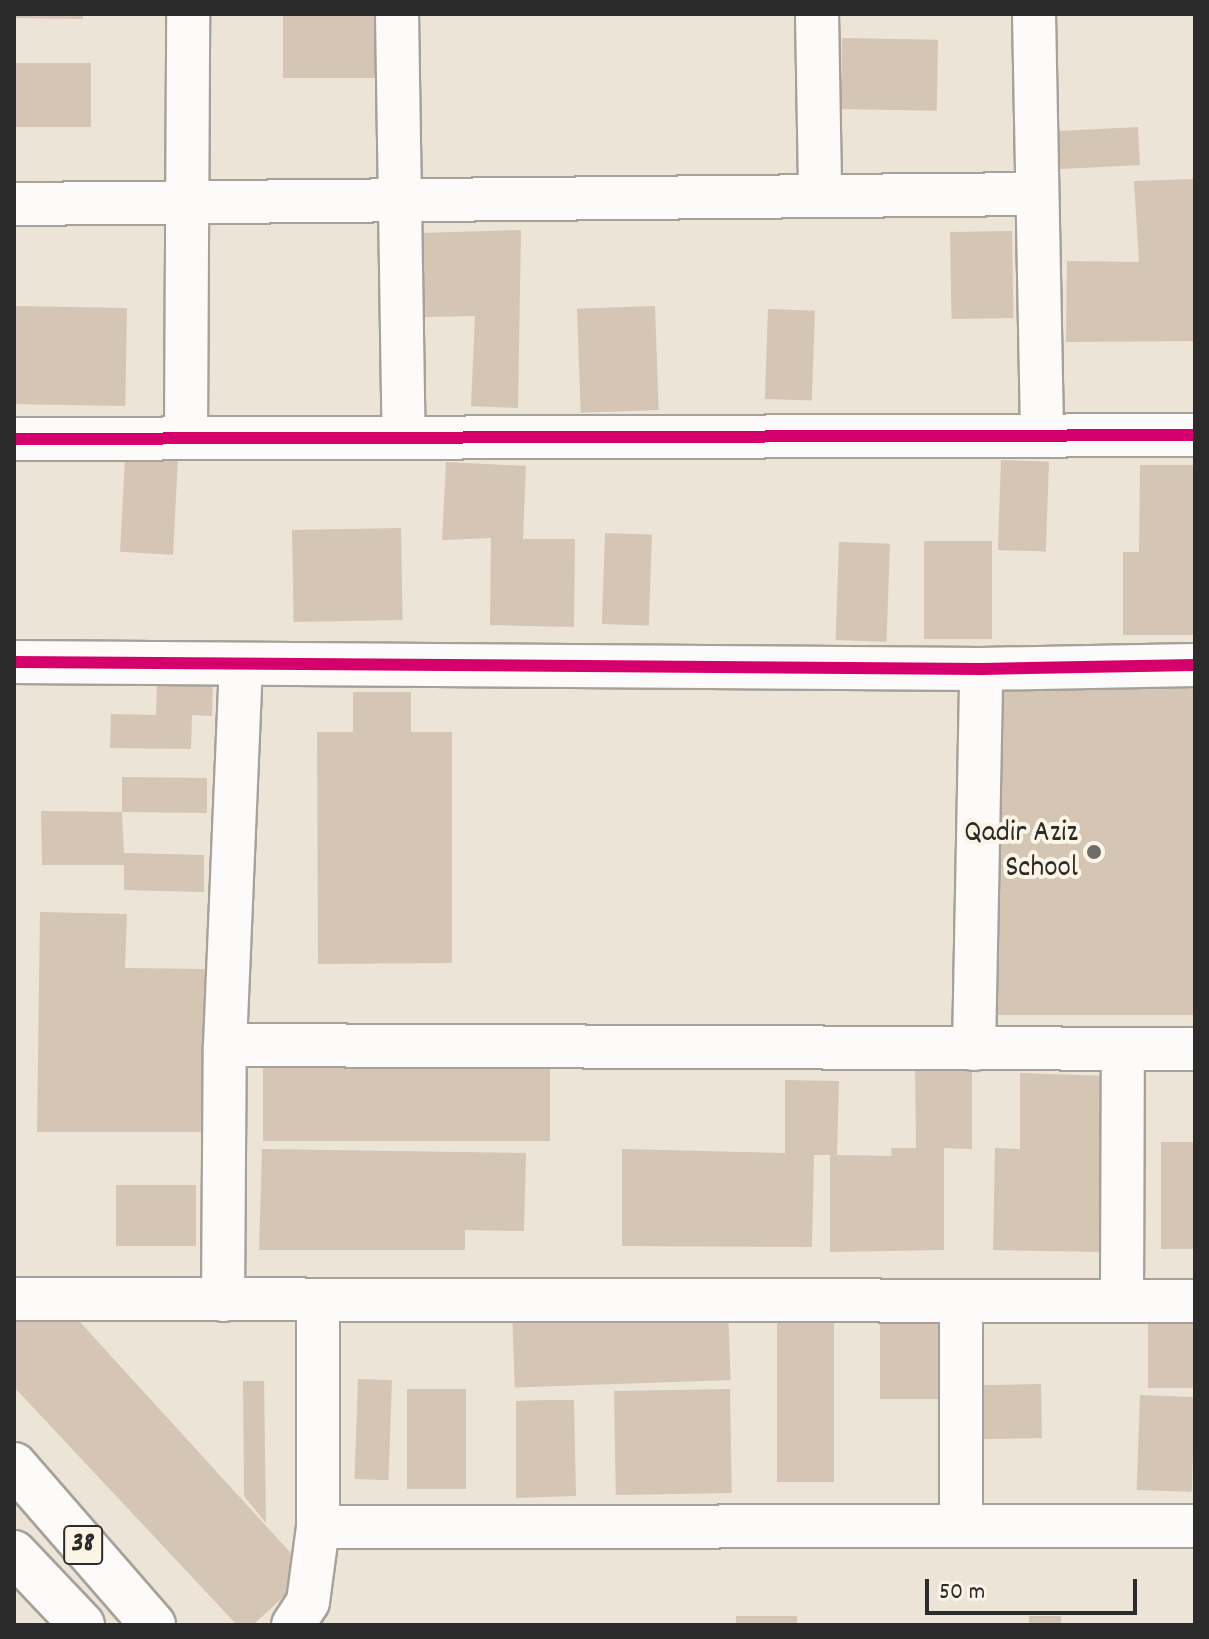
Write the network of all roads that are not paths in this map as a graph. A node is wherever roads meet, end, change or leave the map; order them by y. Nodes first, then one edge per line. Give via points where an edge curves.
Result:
1 (188, 14) edge
2 (397, 14) edge
3 (817, 14) edge
4 (1034, 14) edge
5 (820, 194) junction
6 (1037, 194) junction
7 (399, 199) junction
8 (188, 202) junction
9 (14, 204) edge
10 (1195, 435) edge
11 (1042, 436) junction
12 (186, 437) junction
13 (404, 437) junction
14 (14, 439) edge
15 (14, 662) edge
16 (241, 664) junction
17 (1195, 665) edge
18 (981, 669) junction
19 (225, 1045) junction
20 (974, 1049) junction
21 (1195, 1049) edge
22 (1123, 1050) junction
23 (14, 1299) edge
24 (223, 1300) junction
25 (318, 1300) junction
26 (961, 1301) junction
27 (1122, 1301) junction
28 (1195, 1301) edge
29 (14, 1465) edge
30 (961, 1523) junction
31 (1195, 1526) edge
32 (318, 1527) junction
33 (14, 1553) edge
34 (82, 1625) edge
35 (153, 1625) edge
36 (293, 1625) edge

1 - 8 street
2 - 7 street
3 - 5 street
4 - 6 street
5 - 6 street
5 - 7 street
6 - 11 street
7 - 8 street
7 - 13 street
8 - 9 street
8 - 12 street
10 - 11 street
11 - 13 street
12 - 13 street
12 - 14 street
15 - 16 street
16 - 18 street
16 - 19 street
17 - 18 street
18 - 20 street
19 - 20 street
19 - 24 street
20 - 22 street
21 - 22 street
22 - 27 street
23 - 24 street
24 - 25 street
25 - 26 street
25 - 32 street
26 - 27 street
26 - 30 street
27 - 28 street
29 - 35 main road, 38
30 - 31 street
30 - 32 street
32 - 36 street via 308,1602
33 - 34 main road, 38

